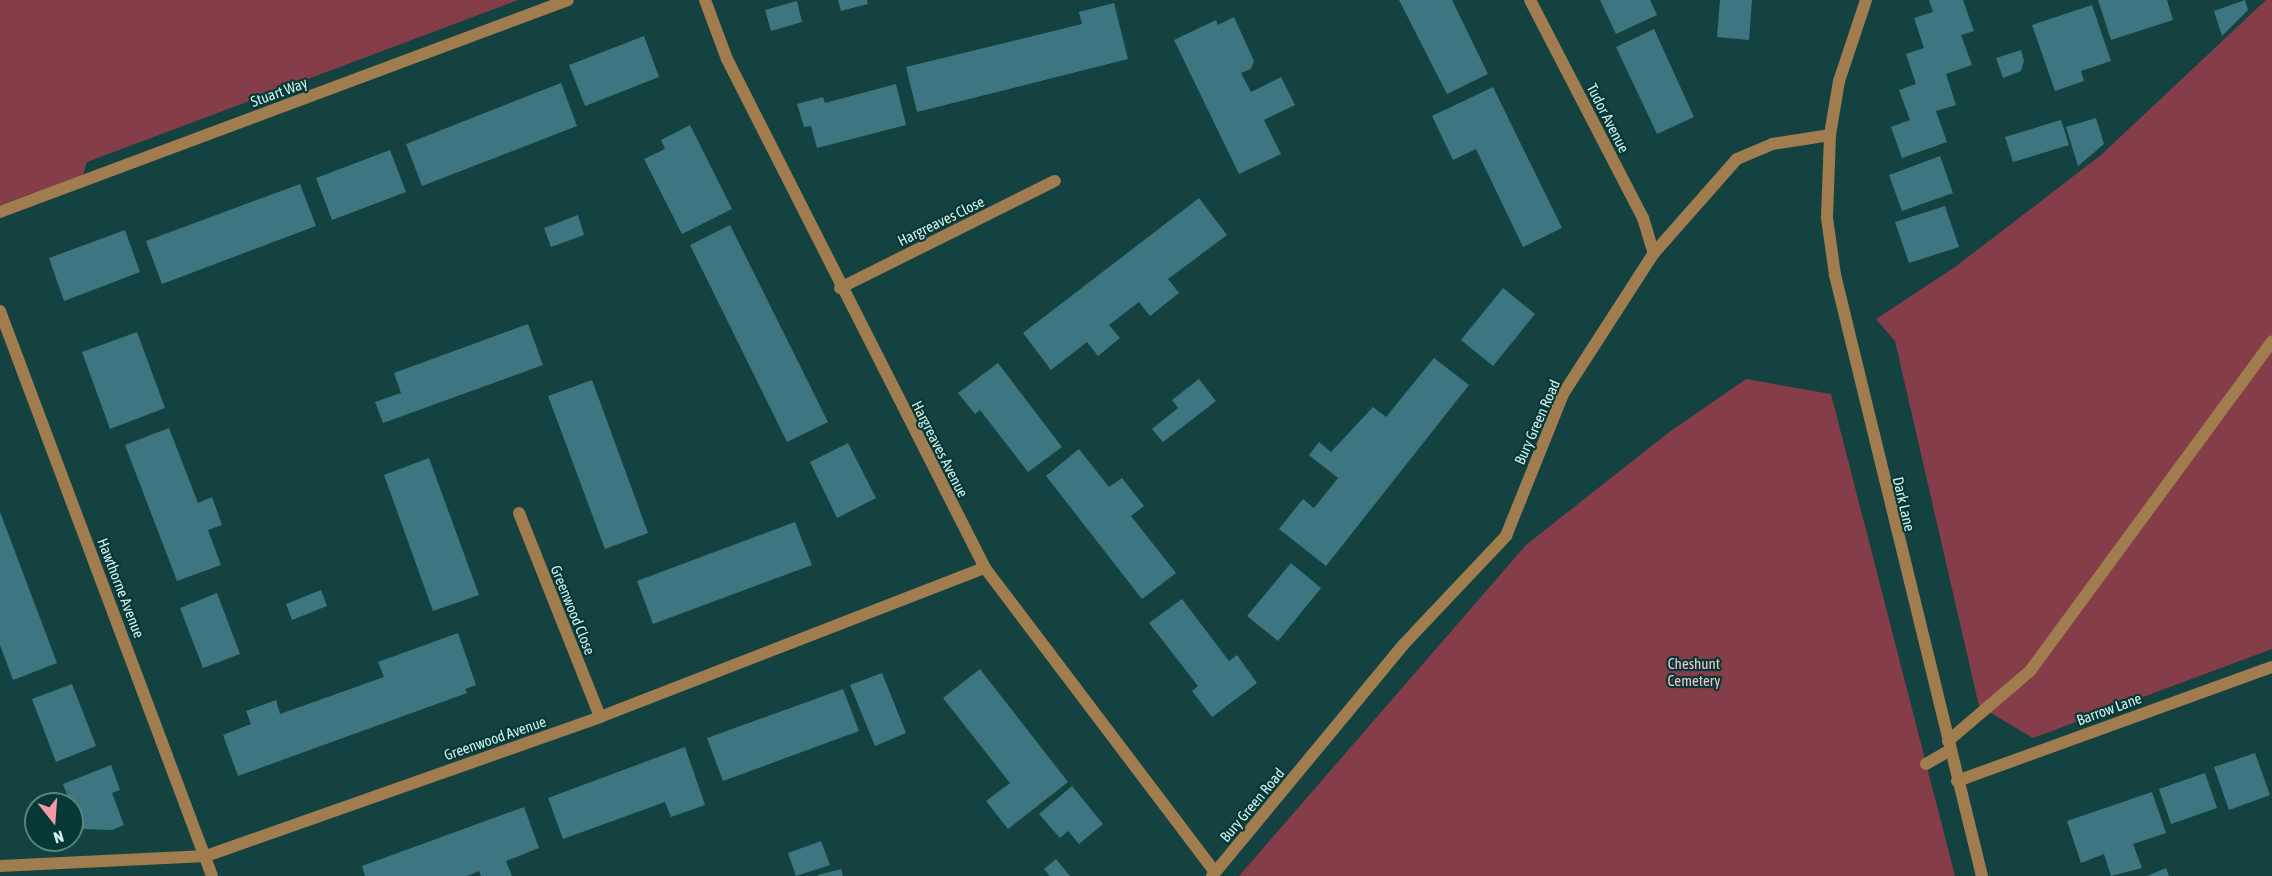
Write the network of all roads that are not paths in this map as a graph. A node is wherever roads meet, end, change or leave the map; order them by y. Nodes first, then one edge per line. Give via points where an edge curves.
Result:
1 (568, 0) edge
2 (705, 0) edge
3 (1530, 0) edge
4 (1866, 0) edge
5 (1830, 135) junction
6 (1055, 181) dead end
7 (0, 212) edge
8 (1654, 253) junction
9 (840, 288) junction
10 (0, 311) edge
11 (2272, 341) edge
12 (519, 513) dead end
13 (985, 568) junction
14 (2272, 667) edge
15 (600, 717) junction
16 (1949, 746) junction
17 (1926, 764) dead end
18 (1957, 781) junction
19 (206, 856) junction
20 (0, 866) edge
21 (1214, 874) edge
22 (212, 876) edge
23 (1982, 876) edge

1 - 7 street, Stuart Way
2 - 9 street, Hargreaves Avenue via 727,59
3 - 8 street, Tudor Avenue via 1643,218
4 - 5 street via 1839,81
5 - 8 street, Bury Green Road via 1772,144 1737,159
5 - 16 street, Dark Lane via 1827,218 1835,275
6 - 9 street, Hargreaves Close
8 - 21 street, Bury Green Road via 1563,394 1506,536 1404,644
9 - 13 street, Hargreaves Avenue
10 - 19 street, Hawthorne Avenue
11 - 16 street via 2030,671
12 - 15 street, Greenwood Close
13 - 15 street, Greenwood Avenue
13 - 21 street, Hargreaves Avenue
14 - 18 street, Barrow Lane
15 - 19 street, Greenwood Avenue
16 - 17 street
16 - 18 street, Dark Lane
18 - 23 street, Dark Lane
19 - 20 street, Greenwood Avenue
19 - 22 street, Hawthorne Avenue

